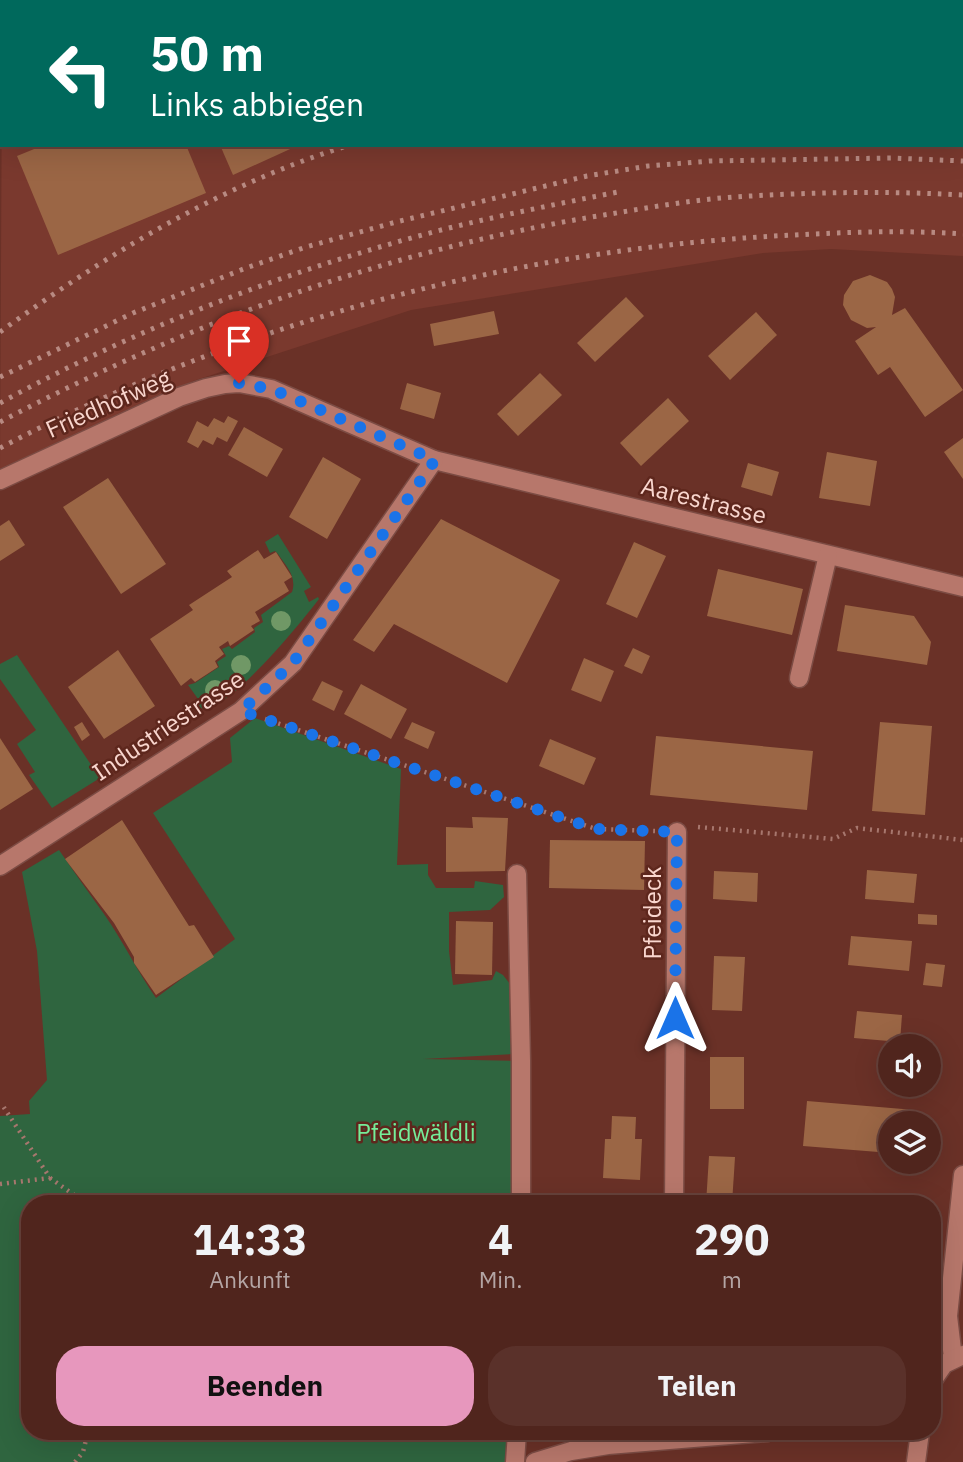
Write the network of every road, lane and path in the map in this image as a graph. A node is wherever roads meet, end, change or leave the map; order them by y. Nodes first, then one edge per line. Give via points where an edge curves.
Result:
1 (435, 460) junction
2 (0, 480) edge
3 (828, 555) junction
4 (963, 587) edge
5 (799, 678) dead end
6 (241, 711) junction
7 (677, 832) junction
8 (963, 840) edge
9 (0, 866) edge
10 (517, 874) dead end
11 (1, 1103) edge
12 (963, 1175) edge
13 (50, 1178) junction
14 (0, 1184) edge
15 (74, 1195) edge
16 (521, 1195) edge
17 (674, 1195) edge
18 (958, 1357) edge
19 (941, 1369) edge
20 (86, 1440) edge
21 (516, 1440) edge
22 (640, 1440) edge
23 (919, 1440) edge
24 (75, 1462) edge
25 (515, 1462) edge
26 (535, 1462) edge
27 (916, 1462) edge

1 - 2 street, Friedhofweg via 292,397 239,383 179,397
1 - 3 street, Aarestrasse
1 - 6 street, Industriestrasse via 293,663
3 - 4 street, Aarestrasse
3 - 5 street
6 - 7 path via 596,829
6 - 9 street, Industriestrasse
7 - 8 path via 695,826 833,839 857,828
7 - 17 street, Pfeideck
10 - 16 street
11 - 13 path
12 - 18 street via 948,1316
13 - 14 path
13 - 15 path
18 - 19 street
20 - 24 path
21 - 25 street
22 - 26 street
23 - 27 street

